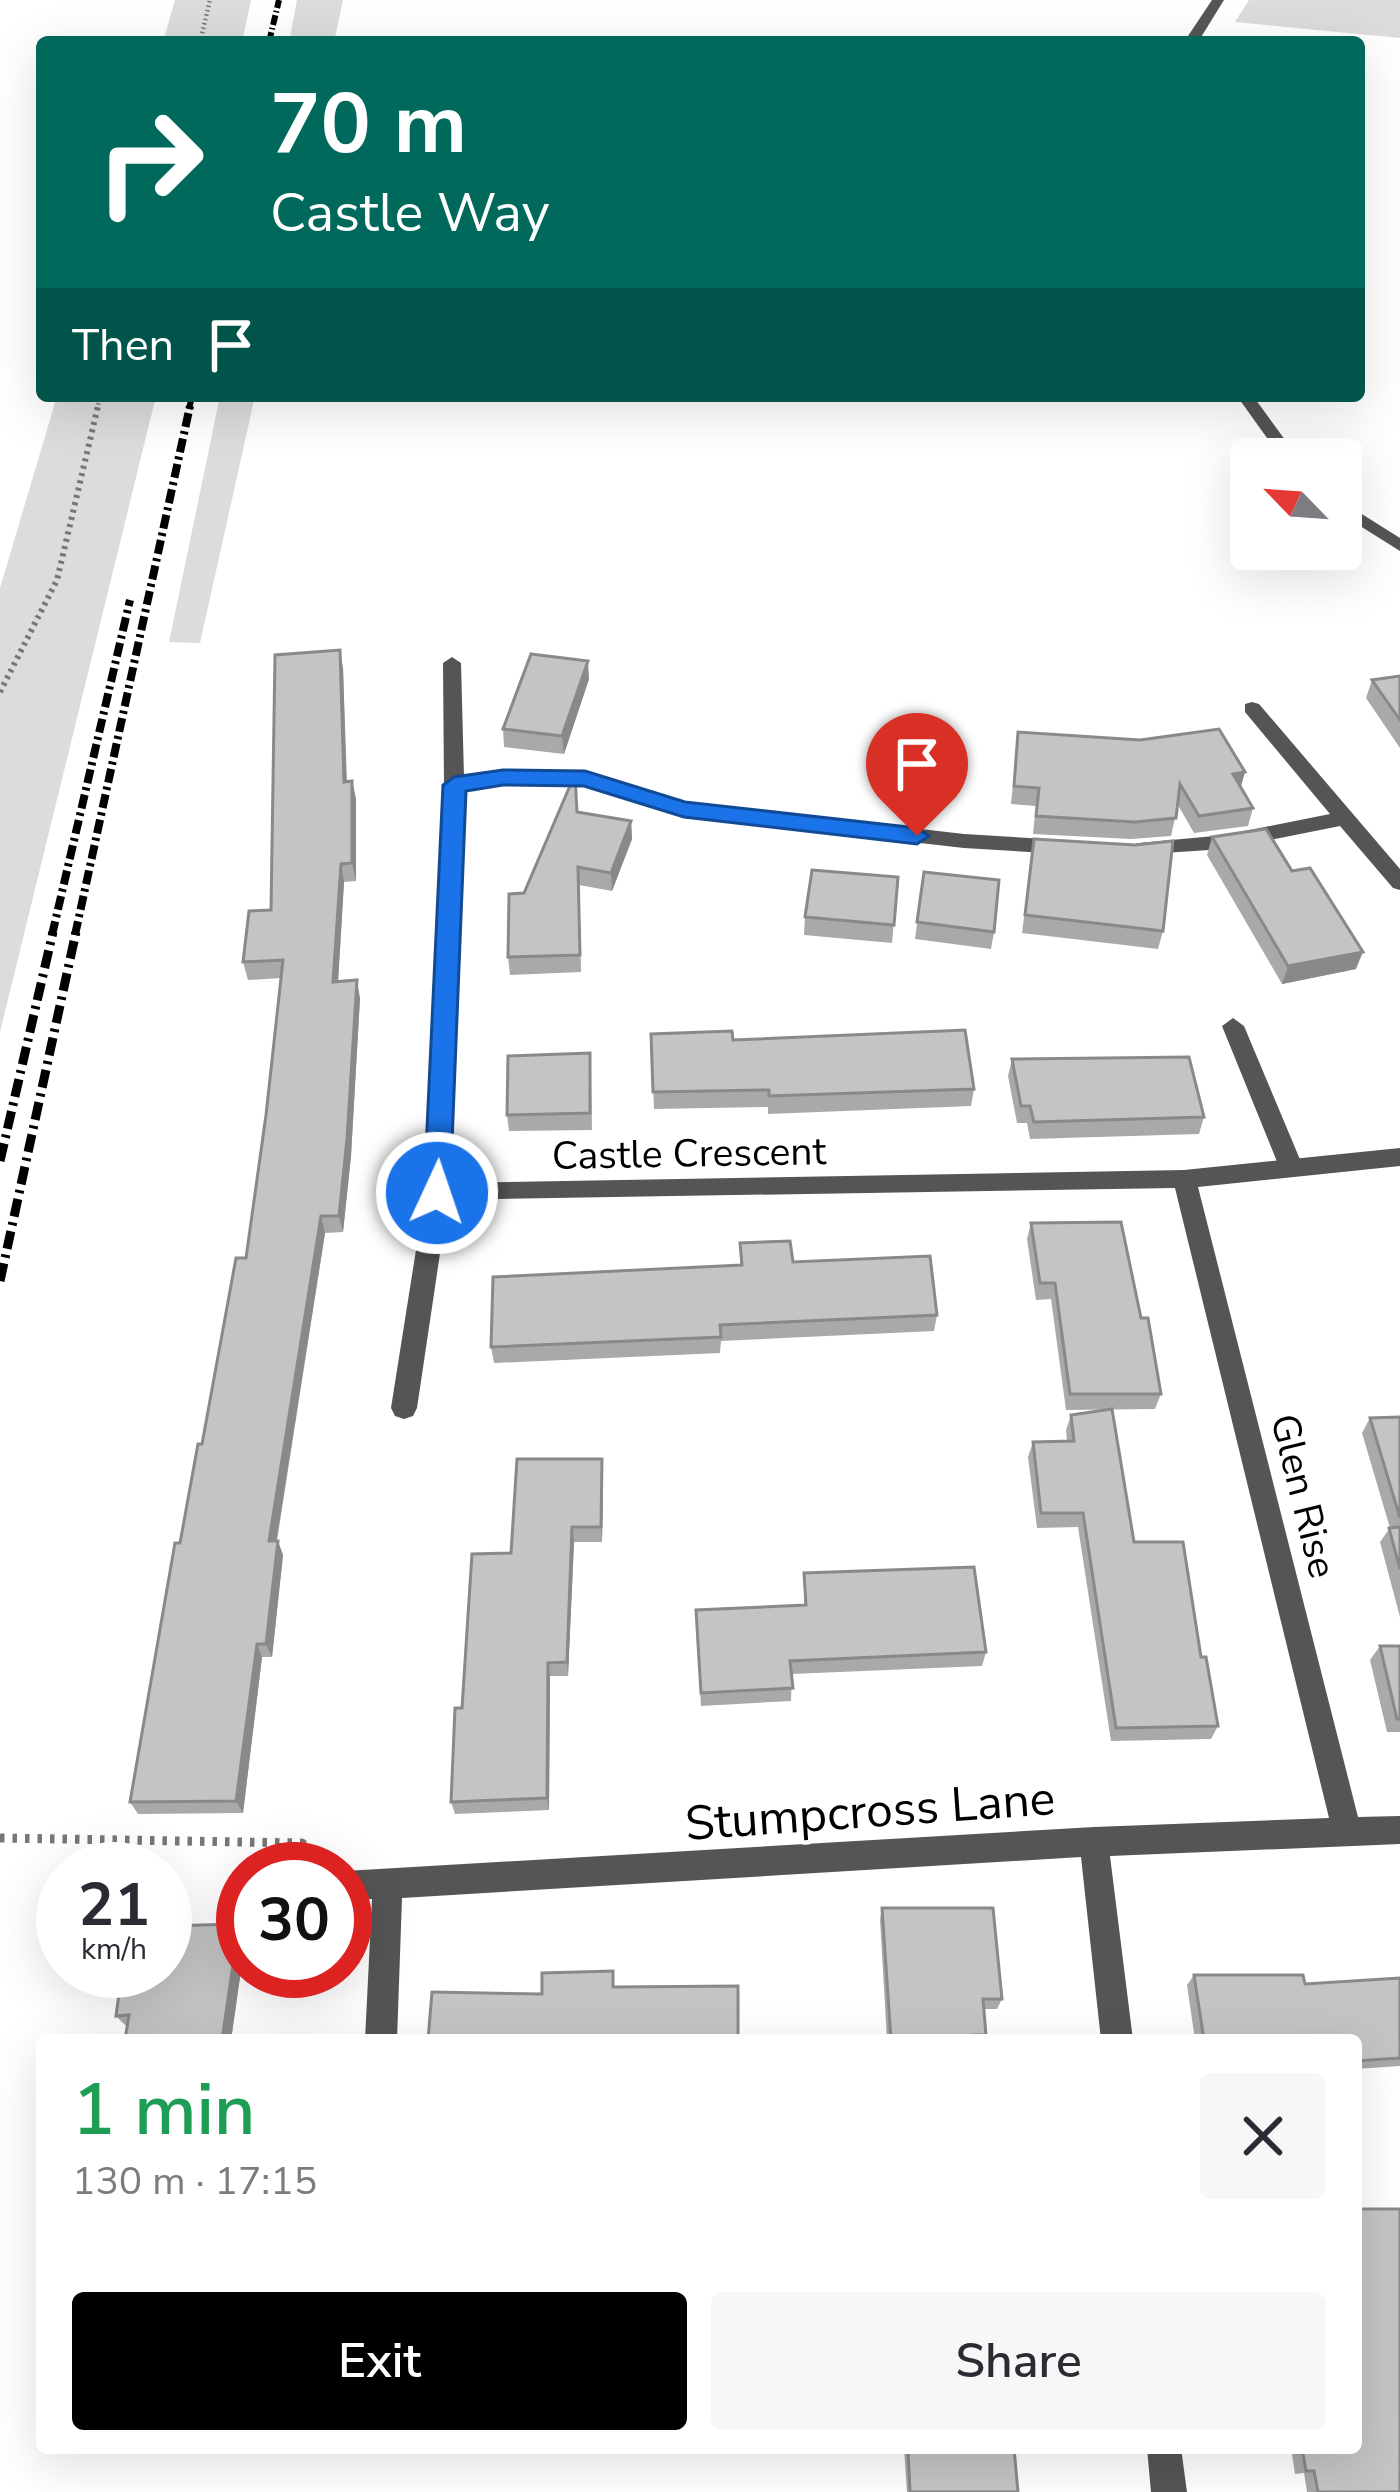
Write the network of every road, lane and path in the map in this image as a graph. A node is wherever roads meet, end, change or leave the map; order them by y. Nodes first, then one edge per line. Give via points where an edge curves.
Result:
1 (210, 0) edge
2 (1218, 0) edge
3 (201, 36) edge
4 (1195, 36) edge
5 (99, 402) edge
6 (1249, 402) edge
7 (1276, 438) edge
8 (1362, 520) edge
9 (1400, 546) edge
10 (452, 663) dead end
11 (0, 692) edge
12 (1252, 708) dead end
13 (454, 785) junction
14 (1343, 818) junction
15 (1083, 848) edge
16 (1107, 850) edge
17 (1400, 883) edge
18 (1234, 1026) dead end
19 (1400, 1157) edge
20 (1292, 1169) junction
21 (1184, 1178) junction
22 (437, 1193) junction
23 (404, 1408) dead end
24 (1400, 1830) edge
25 (1347, 1832) junction
26 (0, 1838) edge
27 (216, 1842) edge
28 (1094, 1842) junction
29 (372, 1886) edge
30 (387, 1886) junction
31 (381, 2034) edge
32 (1116, 2034) edge
33 (1164, 2454) edge
34 (1168, 2492) edge

1 - 3 path
2 - 4 street
5 - 11 path via 57,580
6 - 7 street
8 - 9 street
10 - 13 street
12 - 14 street
13 - 15 street via 585,778 684,809
13 - 22 street
14 - 16 street via 1225,842
14 - 17 street
18 - 20 street
19 - 20 street, Castle Crescent
20 - 21 street, Castle Crescent
21 - 22 street, Castle Crescent
21 - 25 street, Glen Rise
22 - 23 street
24 - 25 street, Stumpcross Lane
25 - 28 street, Stumpcross Lane
26 - 27 path
28 - 30 street, Stumpcross Lane
28 - 32 street
29 - 30 street, Stumpcross Lane
30 - 31 street
33 - 34 street

